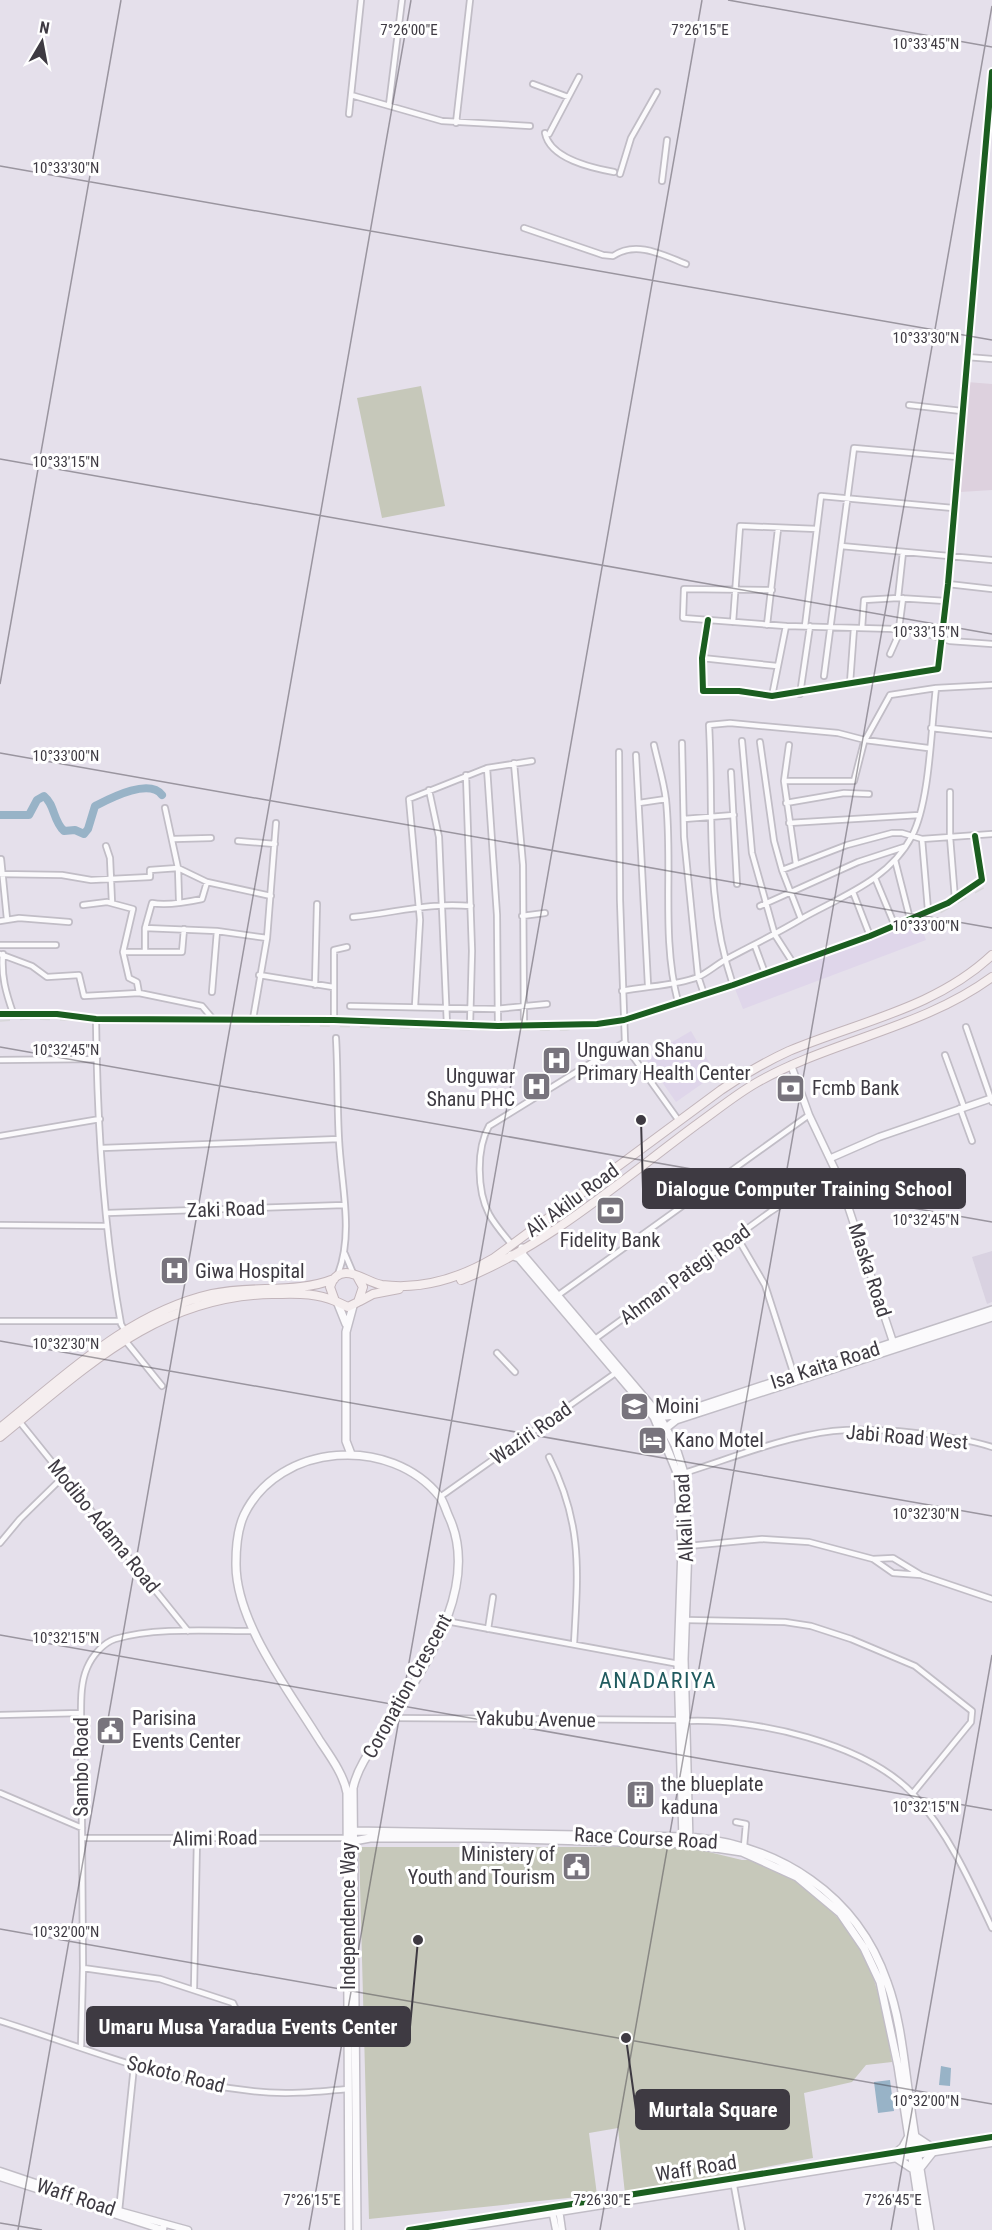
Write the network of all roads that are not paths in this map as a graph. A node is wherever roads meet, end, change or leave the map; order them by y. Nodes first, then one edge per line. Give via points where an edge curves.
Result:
1 (361, 0) edge
2 (402, 0) edge
3 (470, 0) edge
4 (992, 72) edge
5 (579, 76) dead end
6 (533, 84) dead end
7 (657, 92) dead end
8 (351, 95) junction
9 (568, 97) junction
10 (388, 105) junction
11 (348, 114) dead end
12 (456, 123) junction
13 (530, 126) dead end
14 (666, 140) dead end
15 (662, 181) dead end
16 (525, 228) dead end
17 (686, 264) dead end
18 (967, 357) junction
19 (992, 358) edge
20 (909, 405) dead end
21 (962, 411) junction
22 (958, 457) junction
23 (847, 498) junction
24 (953, 508) junction
25 (777, 529) junction
26 (817, 529) junction
27 (841, 546) junction
28 (903, 552) junction
29 (950, 556) junction
30 (992, 560) edge
31 (948, 585) junction
32 (735, 589) junction
33 (992, 589) edge
34 (771, 590) junction
35 (901, 598) junction
36 (946, 602) junction
37 (708, 620) junction
38 (733, 622) junction
39 (767, 625) junction
40 (786, 626) junction
41 (807, 626) junction
42 (829, 627) junction
43 (854, 628) junction
44 (862, 628) junction
45 (898, 629) junction
46 (941, 639) junction
47 (992, 644) edge
48 (890, 654) dead end
49 (702, 658) junction
50 (777, 666) junction
51 (824, 676) dead end
52 (850, 683) junction
53 (992, 685) edge
54 (936, 688) junction
55 (800, 694) junction
56 (772, 696) junction
57 (931, 728) junction
58 (992, 735) edge
59 (865, 740) junction
60 (742, 741) dead end
61 (760, 742) dead end
62 (682, 743) dead end
63 (654, 745) dead end
64 (789, 745) dead end
65 (928, 748) junction
66 (619, 752) dead end
67 (636, 755) dead end
68 (532, 761) dead end
69 (514, 763) junction
70 (487, 768) junction
71 (730, 772) dead end
72 (466, 775) junction
73 (784, 781) junction
74 (429, 790) junction
75 (950, 792) dead end
76 (869, 794) dead end
77 (666, 799) junction
78 (639, 803) junction
79 (786, 803) junction
80 (165, 808) dead end
81 (734, 815) junction
82 (919, 815) junction
83 (709, 817) junction
84 (684, 819) junction
85 (276, 823) dead end
86 (789, 823) junction
87 (992, 834) edge
88 (912, 836) junction
89 (975, 836) junction
90 (950, 837) junction
91 (211, 838) dead end
92 (174, 839) junction
93 (922, 839) junction
94 (238, 841) dead end
95 (274, 844) junction
96 (106, 846) dead end
97 (904, 847) junction
98 (1, 859) edge
99 (895, 860) junction
100 (796, 864) junction
101 (178, 868) junction
102 (782, 870) junction
103 (1, 874) edge
104 (875, 878) junction
105 (112, 879) junction
106 (207, 882) junction
107 (737, 884) dead end
108 (853, 892) junction
109 (791, 893) junction
110 (271, 896) junction
111 (955, 899) junction
112 (179, 900) junction
113 (112, 903) junction
114 (317, 904) dead end
115 (443, 904) junction
116 (83, 905) dead end
117 (763, 905) junction
118 (419, 906) junction
119 (471, 906) junction
120 (928, 910) junction
121 (545, 913) dead end
122 (522, 916) junction
123 (353, 917) dead end
124 (801, 919) junction
125 (910, 919) junction
126 (7, 920) junction
127 (0, 921) edge
128 (69, 922) dead end
129 (895, 926) junction
130 (145, 928) junction
131 (184, 929) junction
132 (217, 931) junction
133 (776, 935) junction
134 (870, 936) junction
135 (267, 938) junction
136 (0, 945) edge
137 (56, 945) dead end
138 (755, 946) junction
139 (347, 947) dead end
140 (123, 952) junction
141 (145, 952) junction
142 (1, 954) edge
143 (992, 955) edge
144 (724, 960) junction
145 (794, 963) junction
146 (765, 973) junction
147 (260, 975) junction
148 (698, 976) junction
149 (992, 977) edge
150 (673, 982) junction
151 (315, 985) junction
152 (648, 985) junction
153 (733, 985) junction
154 (333, 987) junction
155 (3, 988) edge
156 (212, 992) dead end
157 (622, 992) junction
158 (140, 993) junction
159 (704, 994) junction
160 (678, 1002) junction
161 (547, 1004) dead end
162 (350, 1006) dead end
163 (415, 1006) junction
164 (447, 1006) junction
165 (522, 1006) junction
166 (471, 1008) junction
167 (496, 1009) junction
168 (13, 1013) junction
169 (0, 1014) edge
170 (96, 1019) junction
171 (213, 1019) junction
172 (253, 1019) junction
173 (333, 1020) junction
174 (624, 1020) junction
175 (447, 1025) junction
176 (470, 1026) junction
177 (498, 1026) junction
178 (524, 1026) junction
179 (966, 1027) dead end
180 (336, 1038) dead end
181 (625, 1042) junction
182 (945, 1055) dead end
183 (97, 1059) junction
184 (0, 1060) edge
185 (791, 1065) junction
186 (991, 1099) edge
187 (962, 1107) junction
188 (809, 1115) junction
189 (100, 1119) junction
190 (679, 1121) junction
191 (0, 1136) edge
192 (339, 1139) junction
193 (972, 1141) dead end
194 (102, 1148) junction
195 (831, 1158) junction
196 (838, 1176) junction
197 (344, 1205) junction
198 (107, 1213) junction
199 (0, 1225) edge
200 (108, 1226) junction
201 (737, 1237) junction
202 (512, 1245) junction
203 (522, 1248) junction
204 (345, 1254) junction
205 (511, 1255) junction
206 (356, 1276) junction
207 (336, 1277) junction
208 (557, 1296) junction
209 (336, 1303) junction
210 (356, 1304) junction
211 (992, 1310) edge
212 (992, 1317) edge
213 (0, 1321) edge
214 (120, 1321) junction
215 (346, 1332) junction
216 (124, 1335) junction
217 (595, 1339) junction
218 (893, 1342) junction
219 (497, 1353) dead end
220 (619, 1370) junction
221 (515, 1372) dead end
222 (794, 1375) junction
223 (162, 1386) dead end
224 (744, 1395) junction
225 (658, 1414) junction
226 (20, 1421) junction
227 (0, 1428) edge
228 (666, 1428) junction
229 (0, 1437) edge
230 (346, 1441) junction
231 (992, 1446) edge
232 (340, 1454) junction
233 (351, 1454) junction
234 (549, 1457) dead end
235 (684, 1473) junction
236 (63, 1477) junction
237 (440, 1497) junction
238 (0, 1543) edge
239 (688, 1546) junction
240 (873, 1559) junction
241 (921, 1575) junction
242 (493, 1597) dead end
243 (992, 1599) edge
244 (686, 1620) junction
245 (446, 1621) junction
246 (488, 1629) junction
247 (188, 1631) junction
248 (253, 1631) junction
249 (574, 1644) junction
250 (681, 1664) junction
251 (81, 1713) junction
252 (0, 1715) edge
253 (393, 1718) junction
254 (682, 1721) junction
255 (338, 1771) junction
256 (358, 1775) junction
257 (344, 1784) joint
258 (0, 1793) edge
259 (913, 1793) junction
260 (353, 1795) joint
261 (736, 1822) dead end
262 (686, 1823) junction
263 (82, 1828) junction
264 (354, 1831) junction
265 (669, 1836) junction
266 (82, 1838) junction
267 (704, 1838) junction
268 (197, 1839) junction
269 (351, 1840) junction
270 (686, 1840) junction
271 (744, 1846) junction
272 (992, 1928) edge
273 (83, 1968) junction
274 (194, 1989) junction
275 (238, 2014) dead end
276 (0, 2021) edge
277 (81, 2047) junction
278 (134, 2066) junction
279 (353, 2089) junction
280 (912, 2135) junction
281 (992, 2137) edge
282 (992, 2143) edge
283 (932, 2150) junction
284 (914, 2152) junction
285 (897, 2155) junction
286 (917, 2169) junction
287 (0, 2171) edge
288 (0, 2177) edge
289 (734, 2186) junction
290 (556, 2209) junction
291 (119, 2211) junction
292 (569, 2211) junction
293 (544, 2215) junction
294 (164, 2227) edge
295 (558, 2227) edge
296 (353, 2229) edge
297 (464, 2229) edge
298 (188, 2230) edge
299 (409, 2230) edge
300 (447, 2230) edge
301 (741, 2230) edge
302 (923, 2230) edge
303 (930, 2230) edge

1 - 8 street
2 - 10 street
3 - 12 street
4 - 18 street
5 - 9 street
6 - 9 street
7 - 9 street via 617,173 556,151 547,141 547,134
8 - 10 street
8 - 11 street
10 - 12 street
12 - 13 street
14 - 15 street
16 - 17 street via 603,255 644,248
18 - 19 street
18 - 21 street
20 - 21 street
21 - 22 street
22 - 23 street via 854,448
22 - 24 street
23 - 24 street
23 - 26 street via 821,496
23 - 27 street
24 - 29 street
25 - 26 street
25 - 32 street via 740,526
25 - 34 street
26 - 41 street
27 - 28 street
27 - 42 street
28 - 29 street
28 - 35 street
29 - 30 street
29 - 31 street
31 - 33 street
31 - 36 street
32 - 34 street
32 - 37 street via 684,589 683,618
32 - 38 street
34 - 39 street
35 - 36 street
35 - 44 street via 864,600
35 - 45 street
36 - 46 street
37 - 38 street
37 - 49 street
38 - 39 street
39 - 40 street
40 - 41 street
40 - 50 street
41 - 42 street
41 - 55 street
42 - 43 street
42 - 51 street
43 - 44 street
43 - 52 street
44 - 45 street
45 - 46 street
45 - 48 street
46 - 47 street
46 - 52 street via 938,669
49 - 50 street
49 - 56 street via 703,691
50 - 56 street
52 - 55 street
53 - 54 street
54 - 57 street
54 - 59 street via 890,695
55 - 56 street
57 - 58 street
57 - 65 street
59 - 65 street
59 - 73 street via 853,781
59 - 83 street via 838,733 709,724
60 - 117 street via 749,832
61 - 102 street
62 - 84 street
63 - 77 street
64 - 73 street
65 - 82 street
66 - 157 street
67 - 78 street
68 - 69 street
69 - 70 street
69 - 122 street via 523,865
70 - 72 street
70 - 167 street via 497,915
71 - 81 street
72 - 74 street
72 - 119 street
73 - 79 street
74 - 115 street via 439,837
74 - 118 street via 409,799
75 - 90 street
76 - 79 street via 844,793
77 - 78 street
77 - 150 street
78 - 152 street
79 - 86 street
80 - 92 street
81 - 83 street
81 - 107 street
82 - 86 street
82 - 88 street
83 - 84 street
83 - 144 street via 716,921
84 - 148 street
85 - 95 street
86 - 100 street
87 - 89 street
88 - 93 street
88 - 97 street
88 - 100 street via 892,833
89 - 90 street
89 - 111 street via 982,880
90 - 93 street
90 - 111 street
91 - 92 street
92 - 101 street
93 - 120 street
94 - 95 street
95 - 110 street
96 - 105 street
97 - 99 street
97 - 109 street via 858,862
98 - 103 street
99 - 104 street
99 - 125 street
100 - 102 street
101 - 105 street via 150,870 150,877
101 - 106 street
101 - 112 street
102 - 109 street
103 - 105 street
103 - 126 street
104 - 108 street
104 - 129 street
105 - 113 street
106 - 110 street
106 - 112 street via 202,899
108 - 124 street
108 - 134 street
109 - 117 street
109 - 124 street
110 - 135 street
111 - 120 street
112 - 130 street via 150,904
113 - 116 street
113 - 140 street via 133,909
114 - 151 street
115 - 118 street
115 - 119 street
115 - 164 street
117 - 133 street
118 - 123 street
118 - 163 street
119 - 166 street
120 - 125 street
121 - 122 street
122 - 165 street
124 - 133 street
125 - 129 street
126 - 127 street
126 - 128 street
129 - 134 street
130 - 131 street
130 - 141 street
131 - 132 street
131 - 141 street via 182,952
132 - 135 street
132 - 156 street
133 - 138 street
133 - 145 street
134 - 145 street
135 - 147 street
136 - 137 street
138 - 144 street
138 - 146 street
139 - 154 street via 334,950
140 - 141 street
140 - 158 street via 129,978 137,982
142 - 155 street
142 - 158 street via 32,966 47,977 79,975 84,996
143 - 190 main road, Ali Akilu Road via 937,994 771,1059
144 - 148 street
144 - 153 street
145 - 146 street
146 - 153 street
147 - 151 street
147 - 172 street
148 - 150 street
148 - 159 street
149 - 185 main road, Ali Akilu Road via 939,1009
150 - 152 street
150 - 160 street
151 - 154 street
152 - 157 street
153 - 159 street
154 - 173 street
155 - 168 street
157 - 174 street
158 - 171 street via 202,1006
159 - 160 street
160 - 174 street
161 - 165 street
162 - 163 street
163 - 164 street
164 - 166 street
164 - 175 street
165 - 167 street
165 - 178 street
166 - 167 street
166 - 176 street
167 - 177 street
168 - 169 street
168 - 170 street
170 - 171 street
170 - 183 street
171 - 172 street
172 - 173 street
173 - 175 street
174 - 178 street
174 - 181 street
175 - 176 street
176 - 177 street
177 - 178 street
179 - 186 street
180 - 192 street
181 - 190 street
181 - 202 street via 489,1126 481,1154 482,1188 489,1214
182 - 187 street
183 - 184 street
183 - 189 street
185 - 188 street, Maska Road
185 - 203 main road, Ali Akilu Road via 745,1091 543,1238
186 - 187 street
187 - 193 street
187 - 195 street
188 - 195 street, Maska Road
188 - 208 street
189 - 191 street
189 - 194 street
190 - 202 main road, Ali Akilu Road
192 - 194 street
192 - 197 street
194 - 198 street
195 - 196 street, Maska Road
196 - 201 street, Ahman Pategi Road via 799,1193
196 - 218 street, Maska Road
197 - 198 street, Zaki Road
197 - 204 street
198 - 200 street
199 - 200 street
200 - 214 street
201 - 217 street, Ahman Pategi Road
201 - 222 street via 765,1285
202 - 206 main road, Ali Akilu Road via 463,1275 433,1283 383,1285
203 - 205 main road, Ali Akilu Road
203 - 208 main road, Alkali Road
204 - 206 street
204 - 207 street
205 - 210 main road, Ali Akilu Road via 461,1280 381,1292
205 - 220 main road, Alkali Road via 519,1258
206 - 207 main road via 345,1273
206 - 210 main road via 363,1293
207 - 209 main road via 330,1293
207 - 216 main road via 306,1287 252,1288 211,1295 169,1308
208 - 217 main road, Alkali Road
209 - 210 main road
209 - 215 main road
209 - 216 main road via 308,1294 239,1296 175,1312
210 - 215 main road
211 - 218 main road, Isa Kaita Road
212 - 224 main road, Isa Kaita Road
213 - 214 street
214 - 216 street
215 - 230 main road
216 - 223 street
216 - 226 main road
216 - 227 main road
217 - 220 main road, Alkali Road
218 - 222 main road, Isa Kaita Road
219 - 221 street
220 - 225 main road, Alkali Road
220 - 237 street, Waziri Road
220 - 250 main road, Alkali Road via 654,1417 679,1482
222 - 224 main road, Isa Kaita Road
224 - 225 main road, Isa Kaita Road via 666,1416
224 - 228 main road, Isa Kaita Road via 676,1420
225 - 228 main road, Alkali Road
226 - 229 main road
226 - 236 street, Modibo Adama Road
228 - 235 main road, Alkali Road
230 - 232 main road
230 - 233 main road
231 - 235 street, Jabi Road West via 932,1436 834,1431 794,1439
232 - 233 main road, Coronation Crescent
232 - 248 main road, Coronation Crescent via 310,1459 281,1472 261,1489 244,1515 236,1579
233 - 237 main road, Coronation Crescent via 395,1463 415,1473
234 - 249 street via 574,1521
235 - 239 main road, Alkali Road
236 - 238 street
236 - 247 street, Modibo Adama Road
237 - 245 main road, Coronation Crescent via 459,1546 456,1591
239 - 240 street via 762,1539 809,1542
239 - 244 main road, Alkali Road
240 - 241 street via 892,1573
240 - 241 street via 893,1558
241 - 243 street
242 - 246 street
244 - 250 main road, Alkali Road
244 - 259 street via 811,1626 898,1657 963,1702 972,1711 971,1722
245 - 246 street
245 - 253 main road, Coronation Crescent
246 - 249 street
247 - 248 street, Sambo Road
247 - 251 street, Sambo Road via 135,1635 103,1646 87,1667
248 - 255 main road, Coronation Crescent
249 - 250 street
250 - 254 main road, Alkali Road
251 - 252 street
251 - 263 street, Sambo Road
253 - 254 street, Yakubu Avenue
253 - 256 main road, Coronation Crescent
254 - 259 street, Yakubu Avenue via 746,1723 796,1734 864,1761
254 - 262 main road, Alkali Road
255 - 256 main road via 346,1778
255 - 257 main road, Coronation Crescent
256 - 260 main road, Coronation Crescent
257 - 269 main road, Independence Way
258 - 263 street
259 - 272 street, Yakubu Avenue via 943,1836
260 - 264 main road, Independence Way
261 - 271 street via 746,1824
262 - 265 main road
262 - 267 main road
262 - 270 main road, Alkali Road
263 - 266 street, Sambo Road
264 - 265 main road, Race Course Road
264 - 269 main road, Independence Way
265 - 270 main road, Race Course Road
266 - 268 street, Alimi Road
266 - 273 street, Sambo Road
267 - 270 main road, Race Course Road
267 - 271 main road, Race Course Road
268 - 269 street, Alimi Road
268 - 274 street
269 - 270 main road, Race Course Road
269 - 279 main road, Independence Way
270 - 280 main road, Race Course Road via 742,1852 781,1868 825,1898 854,1931 874,1965 886,2004
271 - 280 main road, Race Course Road via 784,1862 814,1881 844,1908 869,1943 893,2003
273 - 274 street via 160,1978
273 - 277 street, Sambo Road
274 - 275 street via 233,2003
276 - 277 street, Sokoto Road
277 - 278 street, Sokoto Road
278 - 279 street, Sokoto Road via 252,2091
278 - 291 street
279 - 296 main road, Independence Way
280 - 283 main road
280 - 284 main road, Race Course Road
280 - 285 main road
281 - 283 street
282 - 283 street
283 - 284 street, Waff Road
283 - 286 main road
284 - 285 street, Waff Road
284 - 286 main road, Race Course Road
285 - 286 main road
285 - 289 street, Waff Road
285 - 290 street, Waff Road
286 - 302 main road
286 - 303 main road
287 - 291 street, Waff Road
288 - 294 street, Waff Road
289 - 292 street, Waff Road
289 - 301 street
290 - 292 street, Waff Road
290 - 293 street, Waff Road
290 - 295 street
290 - 299 street, Waff Road
291 - 294 street, Waff Road
292 - 295 street
293 - 295 street
293 - 297 street, Waff Road
294 - 298 street, Waff Road
297 - 300 street, Waff Road

